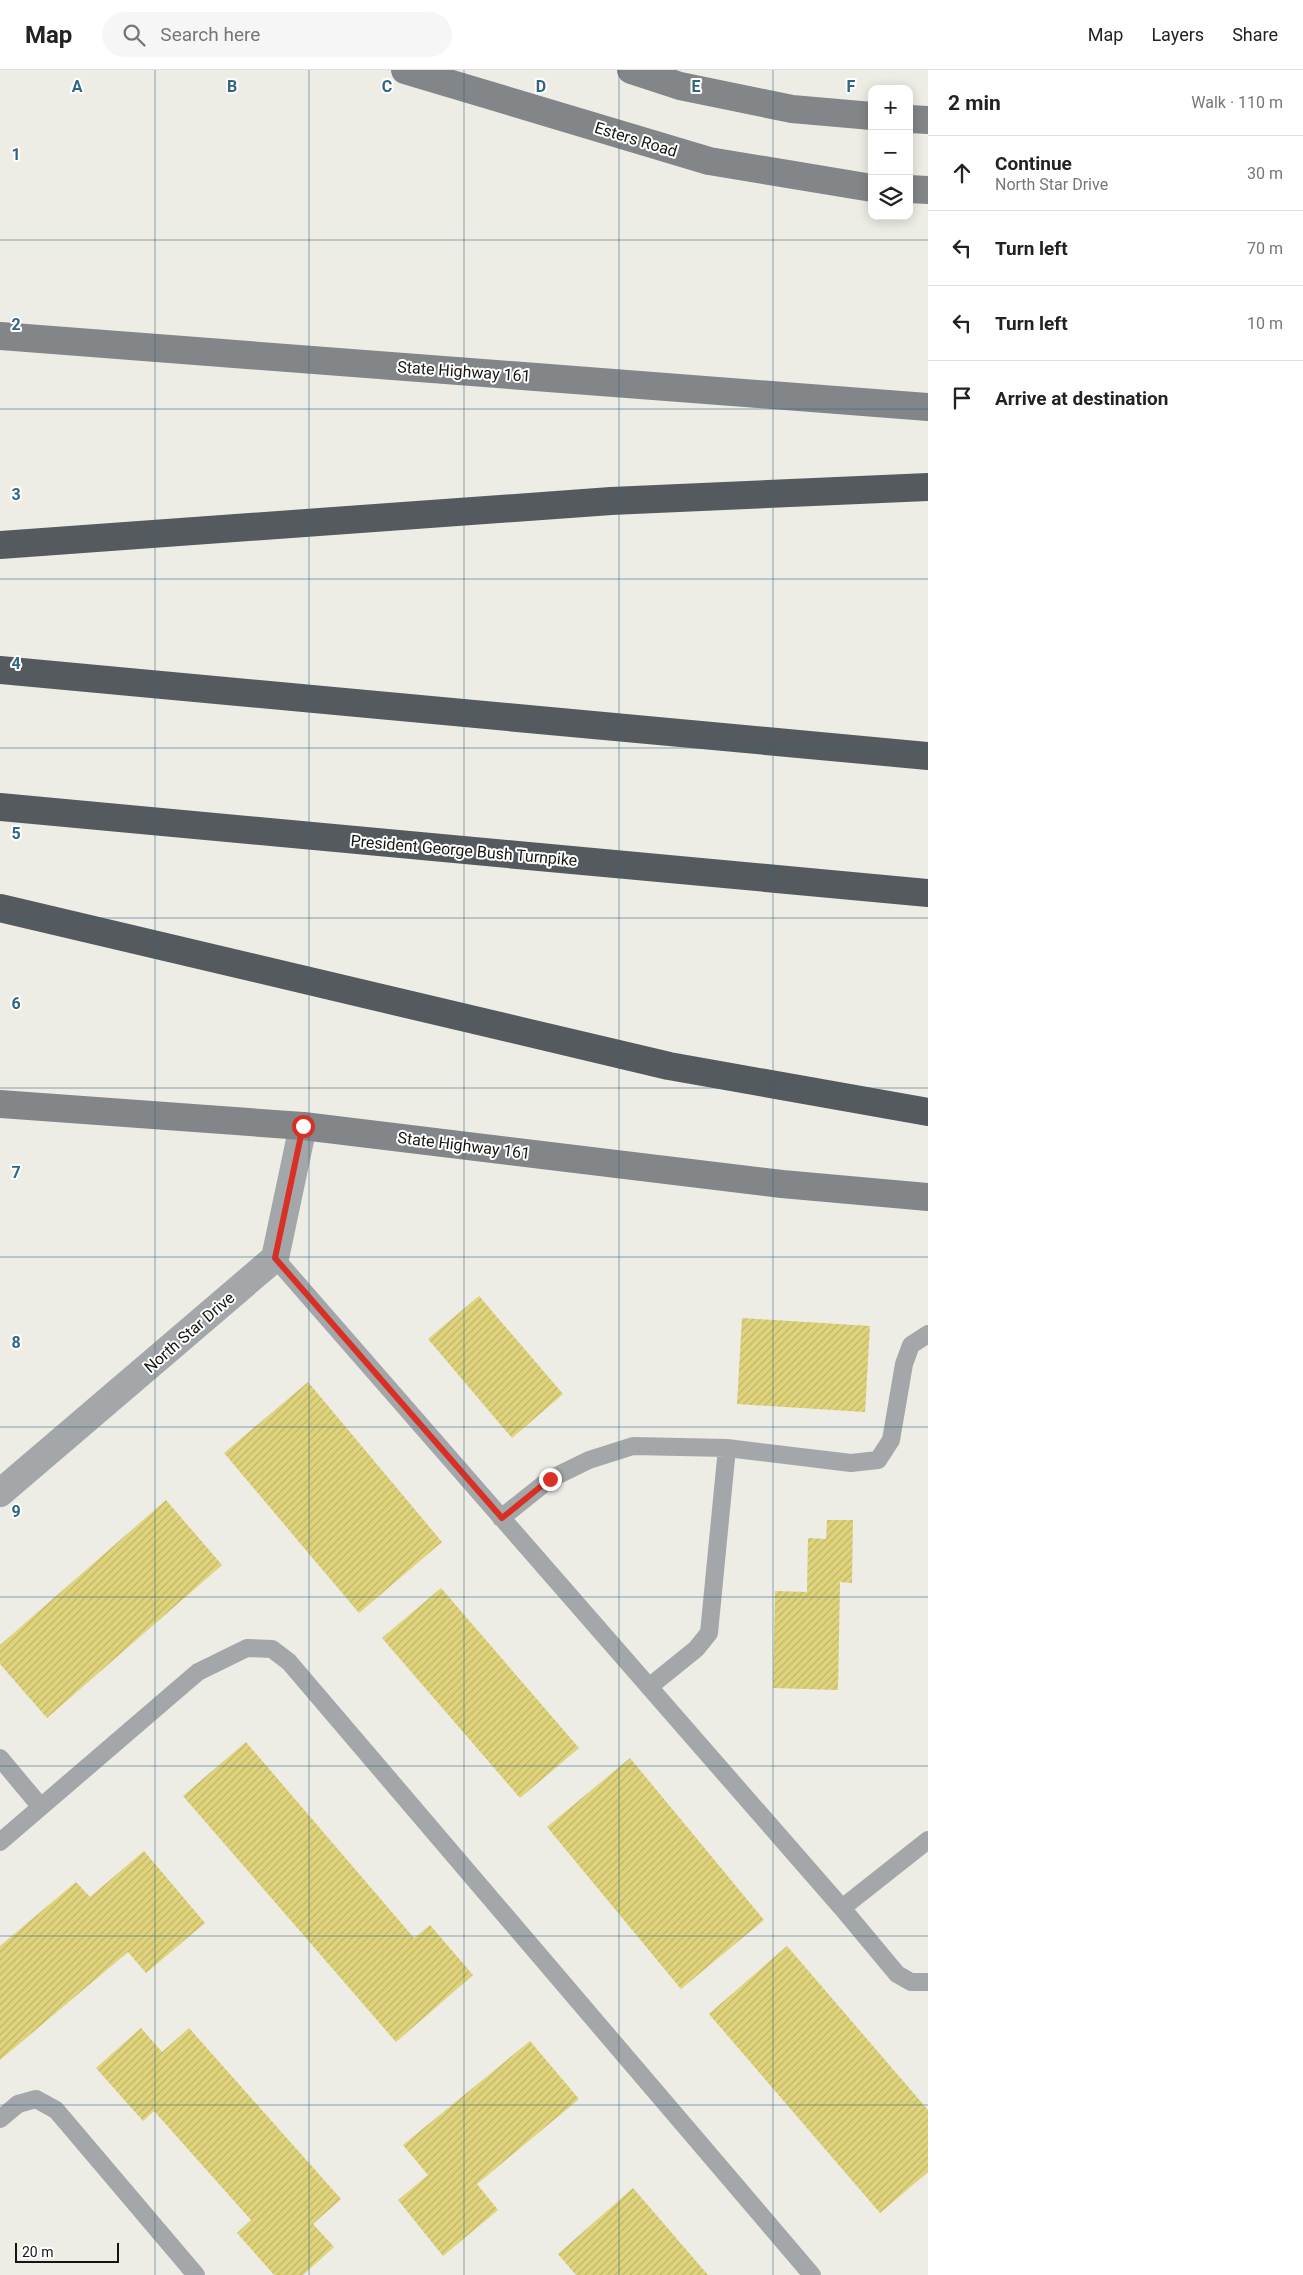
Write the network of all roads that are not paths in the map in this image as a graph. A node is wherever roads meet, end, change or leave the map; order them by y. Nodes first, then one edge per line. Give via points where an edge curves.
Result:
1 (405, 70) edge
2 (631, 70) edge
3 (868, 116) edge
4 (913, 119) edge
5 (928, 120) edge
6 (868, 187) edge
7 (913, 189) edge
8 (928, 190) edge
9 (0, 336) edge
10 (928, 407) edge
11 (928, 487) edge
12 (0, 545) edge
13 (0, 670) edge
14 (928, 756) edge
15 (0, 806) edge
16 (928, 893) edge
17 (0, 908) edge
18 (0, 1104) edge
19 (928, 1112) edge
20 (303, 1126) junction
21 (928, 1197) edge
22 (275, 1258) junction
23 (928, 1334) edge
24 (727, 1448) junction
25 (0, 1493) edge
26 (502, 1518) junction
27 (650, 1687) junction
28 (0, 1758) edge
29 (40, 1806) junction
30 (928, 1840) edge
31 (0, 1842) edge
32 (842, 1908) junction
33 (928, 1982) edge
34 (0, 2119) edge
35 (196, 2275) edge
36 (812, 2275) edge

1 - 6 main road, Esters Road via 709,161
2 - 3 main road via 680,86 792,109
4 - 5 main road
7 - 8 main road
9 - 10 main road, State Highway 161
11 - 12 highway via 611,500
13 - 14 highway
15 - 16 highway, President George Bush Turnpike
17 - 19 highway via 669,1066
18 - 20 main road, State Highway 161
20 - 21 main road, State Highway 161 via 782,1184
20 - 22 street
22 - 25 street, North Star Drive
22 - 26 lane
23 - 24 lane via 911,1345 904,1364 891,1440 878,1460 851,1463
24 - 26 lane via 633,1446 589,1460 550,1479
24 - 27 lane via 709,1633 696,1650
26 - 27 lane
27 - 32 lane
28 - 29 lane
29 - 31 lane
29 - 36 lane via 198,1672 247,1648 272,1649 289,1662
30 - 32 lane
32 - 33 lane via 897,1974 911,1982
34 - 35 lane via 18,2104 36,2099 56,2110

